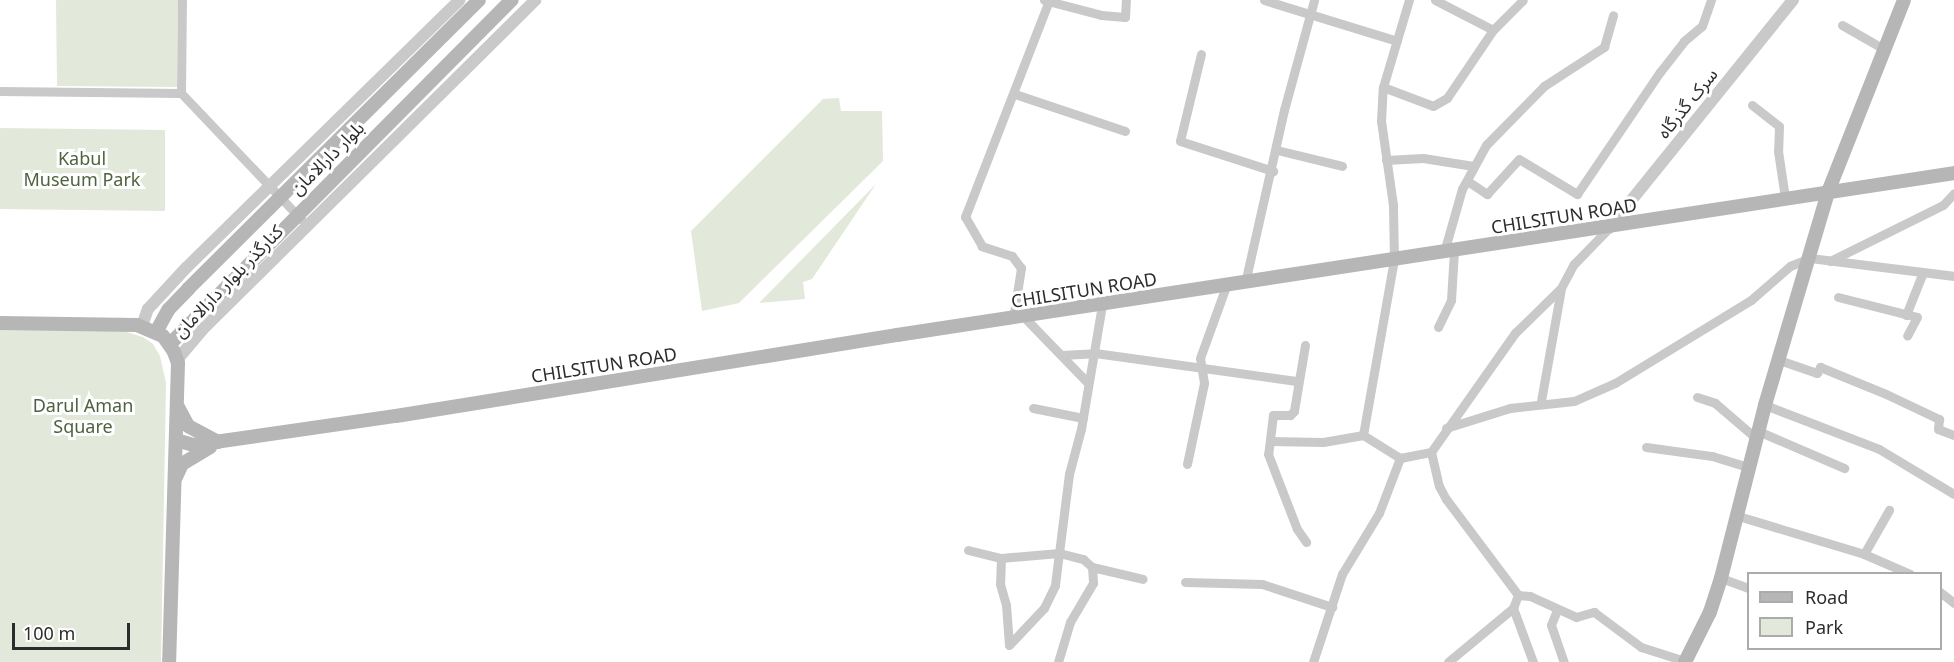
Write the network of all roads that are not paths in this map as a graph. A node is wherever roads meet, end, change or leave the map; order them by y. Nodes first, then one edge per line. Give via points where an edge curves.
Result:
1 (182, 0) edge
2 (460, 0) edge
3 (479, 0) edge
4 (512, 0) edge
5 (535, 0) edge
6 (1126, 0) edge
7 (1264, 0) edge
8 (1314, 0) edge
9 (1408, 0) edge
10 (1435, 0) edge
11 (1523, 0) edge
12 (1711, 0) edge
13 (1904, 0) edge
14 (1046, 2) edge
15 (1787, 2) edge
16 (1613, 15) dead end
17 (1311, 16) junction
18 (1842, 25) dead end
19 (1493, 30) junction
20 (1398, 41) junction
21 (1882, 48) junction
22 (1201, 54) dead end
23 (1383, 87) junction
24 (0, 91) edge
25 (181, 93) junction
26 (1015, 94) junction
27 (1752, 105) dead end
28 (1125, 130) dead end
29 (1277, 150) junction
30 (1386, 160) junction
31 (1342, 166) dead end
32 (1473, 166) junction
33 (1274, 171) junction
34 (1954, 173) edge
35 (1469, 182) junction
36 (270, 187) junction
37 (1828, 192) junction
38 (1954, 193) edge
39 (281, 197) junction
40 (1785, 198) junction
41 (296, 214) junction
42 (307, 225) junction
43 (1609, 228) junction
44 (1449, 252) junction
45 (1810, 258) junction
46 (1394, 259) junction
47 (1830, 261) junction
48 (1923, 272) junction
49 (1954, 276) edge
50 (1245, 283) junction
51 (1226, 286) junction
52 (1561, 288) junction
53 (1838, 297) dead end
54 (1102, 305) junction
55 (1906, 315) junction
56 (1019, 318) junction
57 (0, 323) edge
58 (142, 326) junction
59 (1437, 327) dead end
60 (156, 332) junction
61 (1907, 336) dead end
62 (170, 344) junction
63 (1305, 345) dead end
64 (1095, 353) junction
65 (1060, 355) junction
66 (177, 360) junction
67 (1779, 360) junction
68 (1200, 365) junction
69 (1299, 381) junction
70 (1087, 382) junction
71 (1697, 397) dead end
72 (1541, 402) junction
73 (177, 405) junction
74 (1765, 405) junction
75 (1033, 408) dead end
76 (1083, 418) junction
77 (1446, 428) junction
78 (1363, 435) junction
79 (1758, 435) junction
80 (1954, 435) edge
81 (176, 440) junction
82 (1270, 441) junction
83 (220, 442) junction
84 (1646, 447) dead end
85 (1431, 452) junction
86 (1400, 458) junction
87 (1187, 464) dead end
88 (1748, 467) junction
89 (1844, 468) dead end
90 (173, 492) junction
91 (1954, 494) edge
92 (1889, 510) dead end
93 (1735, 515) junction
94 (1306, 542) dead end
95 (968, 550) dead end
96 (1059, 553) junction
97 (1864, 554) junction
98 (1001, 558) junction
99 (1092, 567) junction
100 (1908, 572) edge
101 (1721, 578) junction
102 (1143, 579) dead end
103 (1185, 582) dead end
104 (1747, 587) edge
105 (1942, 593) edge
106 (1518, 595) junction
107 (1954, 603) edge
108 (1332, 607) junction
109 (1513, 608) junction
110 (1557, 610) junction
111 (1685, 661) edge
112 (169, 662) edge
113 (1058, 662) edge
114 (1313, 662) edge
115 (1448, 662) edge
116 (1533, 662) edge
117 (1564, 662) edge

1 - 25 street
2 - 36 street, کنارگذر بلوار دارالامان
3 - 39 main road, بلوار دارالامان
4 - 41 main road, بلوار دارالامان
5 - 42 street, کنارگذر بلوار دارالامان
6 - 14 street via 1125,17
7 - 17 street
8 - 17 street
9 - 20 street
10 - 19 street
11 - 19 street
12 - 35 street via 1701,26 1660,72 1577,194 1519,159 1487,194
13 - 21 main road
14 - 26 street
15 - 43 street, سرک گذرگاه
16 - 32 street via 1604,47 1544,86 1486,145
17 - 20 street
17 - 29 street
18 - 21 street
19 - 23 street via 1447,98 1433,106
20 - 23 street
21 - 37 main road
22 - 33 street via 1180,141
23 - 30 street via 1381,121
24 - 25 street
25 - 36 street
26 - 28 street
26 - 56 street via 965,217 982,246 1012,256 1021,268
27 - 40 street via 1779,126 1778,151
29 - 31 street
29 - 33 street
30 - 32 street via 1423,158
30 - 46 street
32 - 35 street
33 - 50 street
34 - 37 main road, CHILSITUN ROAD
35 - 44 street via 1456,205
36 - 39 street
36 - 58 street, کنارگذر بلوار دارالامان via 162,293 143,316
37 - 40 main road, CHILSITUN ROAD
37 - 45 main road
38 - 47 street via 1943,205
39 - 41 street
39 - 60 main road, بلوار دارالامان via 169,309
40 - 43 main road, CHILSITUN ROAD
41 - 42 street
41 - 62 main road, بلوار دارالامان
42 - 66 street, کنارگذر بلوار دارالامان
43 - 44 main road, CHILSITUN ROAD
43 - 52 street via 1574,264
44 - 46 main road, CHILSITUN ROAD
44 - 59 street via 1451,300
45 - 47 street
45 - 67 main road
45 - 72 street via 1790,266 1751,300 1615,383 1574,400
46 - 50 main road, CHILSITUN ROAD
46 - 78 street
47 - 48 street
48 - 49 street
48 - 55 street
50 - 51 main road, CHILSITUN ROAD
51 - 54 main road, CHILSITUN ROAD
51 - 68 street
52 - 72 street
52 - 77 street via 1515,333
53 - 55 street
54 - 56 main road, CHILSITUN ROAD
54 - 64 street
55 - 61 street via 1918,318
56 - 65 street
56 - 83 main road, CHILSITUN ROAD
57 - 58 main road
58 - 60 main road
60 - 62 main road
62 - 66 main road
63 - 69 street
64 - 65 street
64 - 68 street via 1127,360
64 - 70 street
65 - 70 street
66 - 73 main road
67 - 74 main road
67 - 80 street via 1817,373 1820,367 1886,394 1939,419 1938,429
68 - 69 street
68 - 87 street via 1204,383
69 - 82 street via 1294,411 1290,415 1273,415
70 - 76 street
71 - 79 street via 1715,403
72 - 77 street
73 - 81 main road
73 - 83 main road via 188,426
74 - 79 main road
74 - 91 street via 1879,449
75 - 76 street
76 - 96 street via 1069,474
77 - 85 street
78 - 82 street via 1323,442
78 - 86 street
79 - 88 main road
79 - 89 street
81 - 83 main road, CHILSITUN ROAD via 194,445
81 - 90 main road
82 - 94 street via 1269,458
83 - 90 main road via 182,464
84 - 88 street via 1712,456
85 - 86 street
85 - 106 street via 1446,500
86 - 108 street via 1379,513 1342,574
88 - 93 main road
90 - 112 main road
92 - 97 street
93 - 97 street
93 - 101 main road
95 - 98 street
96 - 98 street
96 - 98 street via 1055,585 1044,608 1009,645 1000,584
96 - 99 street via 1083,559
97 - 100 street
99 - 102 street
99 - 113 street via 1090,593 1070,622
101 - 104 street
101 - 111 main road via 1710,612
103 - 108 street via 1262,584
105 - 107 street
106 - 109 street
106 - 110 street via 1530,596
108 - 114 street
109 - 115 street
109 - 116 street
110 - 111 street via 1576,617 1594,612 1641,648
110 - 117 street via 1551,625

